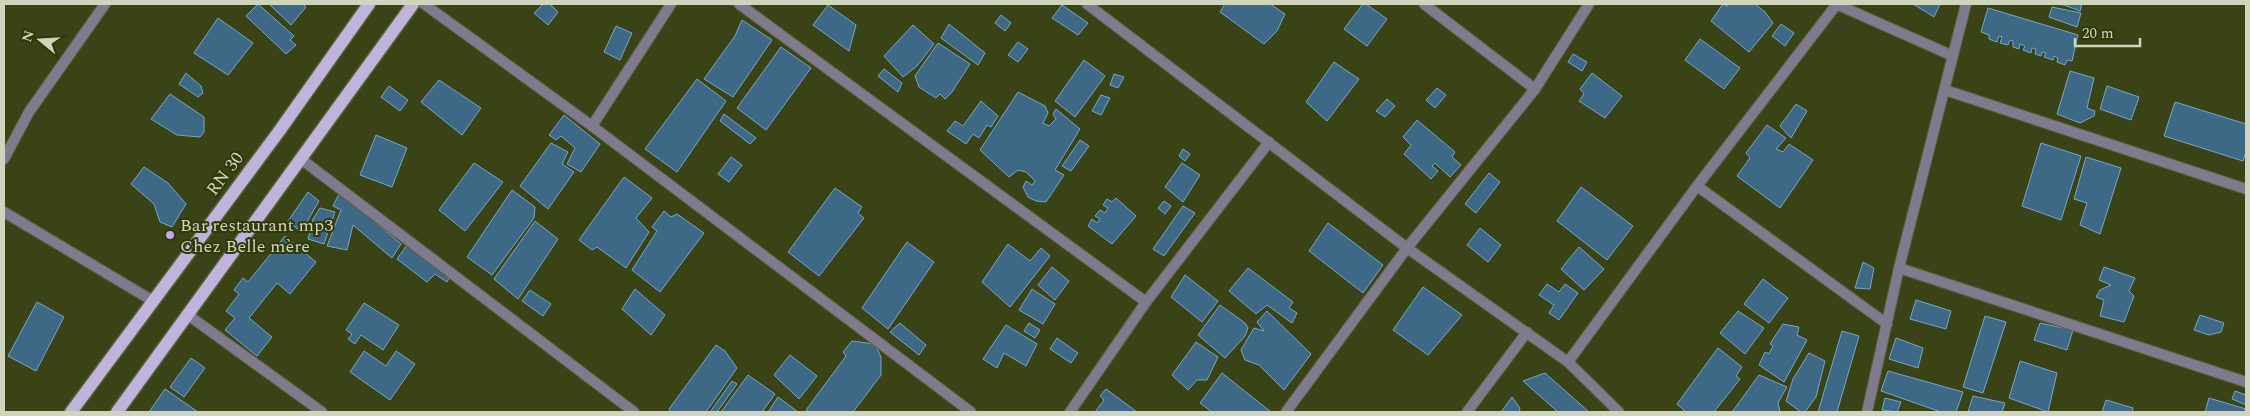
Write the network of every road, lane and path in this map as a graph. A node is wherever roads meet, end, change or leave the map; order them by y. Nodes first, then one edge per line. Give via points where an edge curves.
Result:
1 (105, 4) edge
2 (369, 4) edge
3 (413, 4) edge
4 (424, 4) edge
5 (671, 4) edge
6 (738, 4) edge
7 (1087, 4) edge
8 (1424, 4) edge
9 (1589, 4) edge
10 (1837, 4) edge
11 (1966, 4) edge
12 (1953, 56) junction
13 (1535, 89) junction
14 (1945, 90) junction
15 (592, 126) junction
16 (1269, 142) junction
17 (4, 159) edge
18 (301, 159) junction
19 (1697, 186) junction
20 (2246, 189) edge
21 (4, 212) edge
22 (1407, 248) junction
23 (1899, 268) junction
24 (153, 301) junction
25 (1146, 302) junction
26 (188, 315) junction
27 (1887, 324) junction
28 (1527, 332) junction
29 (1568, 362) junction
30 (2246, 382) edge
31 (966, 411) edge
32 (71, 412) edge
33 (117, 412) edge
34 (322, 412) edge
35 (634, 412) edge
36 (1070, 412) edge
37 (1286, 412) edge
38 (1467, 412) edge
39 (1619, 412) edge
40 (1867, 412) edge

1 - 17 street via 29,112
2 - 24 main road, RN 30 / RN 30
3 - 18 main road
4 - 15 street
5 - 15 street
6 - 25 street
7 - 16 street
8 - 13 street
9 - 13 street
10 - 12 street
10 - 19 street
11 - 12 street
12 - 14 street
13 - 22 street
14 - 20 street
14 - 23 street
15 - 31 street
16 - 22 street
16 - 25 street
18 - 26 main road
18 - 35 street
19 - 27 street
19 - 29 street
21 - 24 street
22 - 28 street
22 - 37 street
23 - 27 street
23 - 30 street
24 - 32 main road, RN 30 / RN 30
25 - 36 street
26 - 33 main road
26 - 34 street
27 - 40 street
28 - 29 street
28 - 38 street
29 - 39 street

